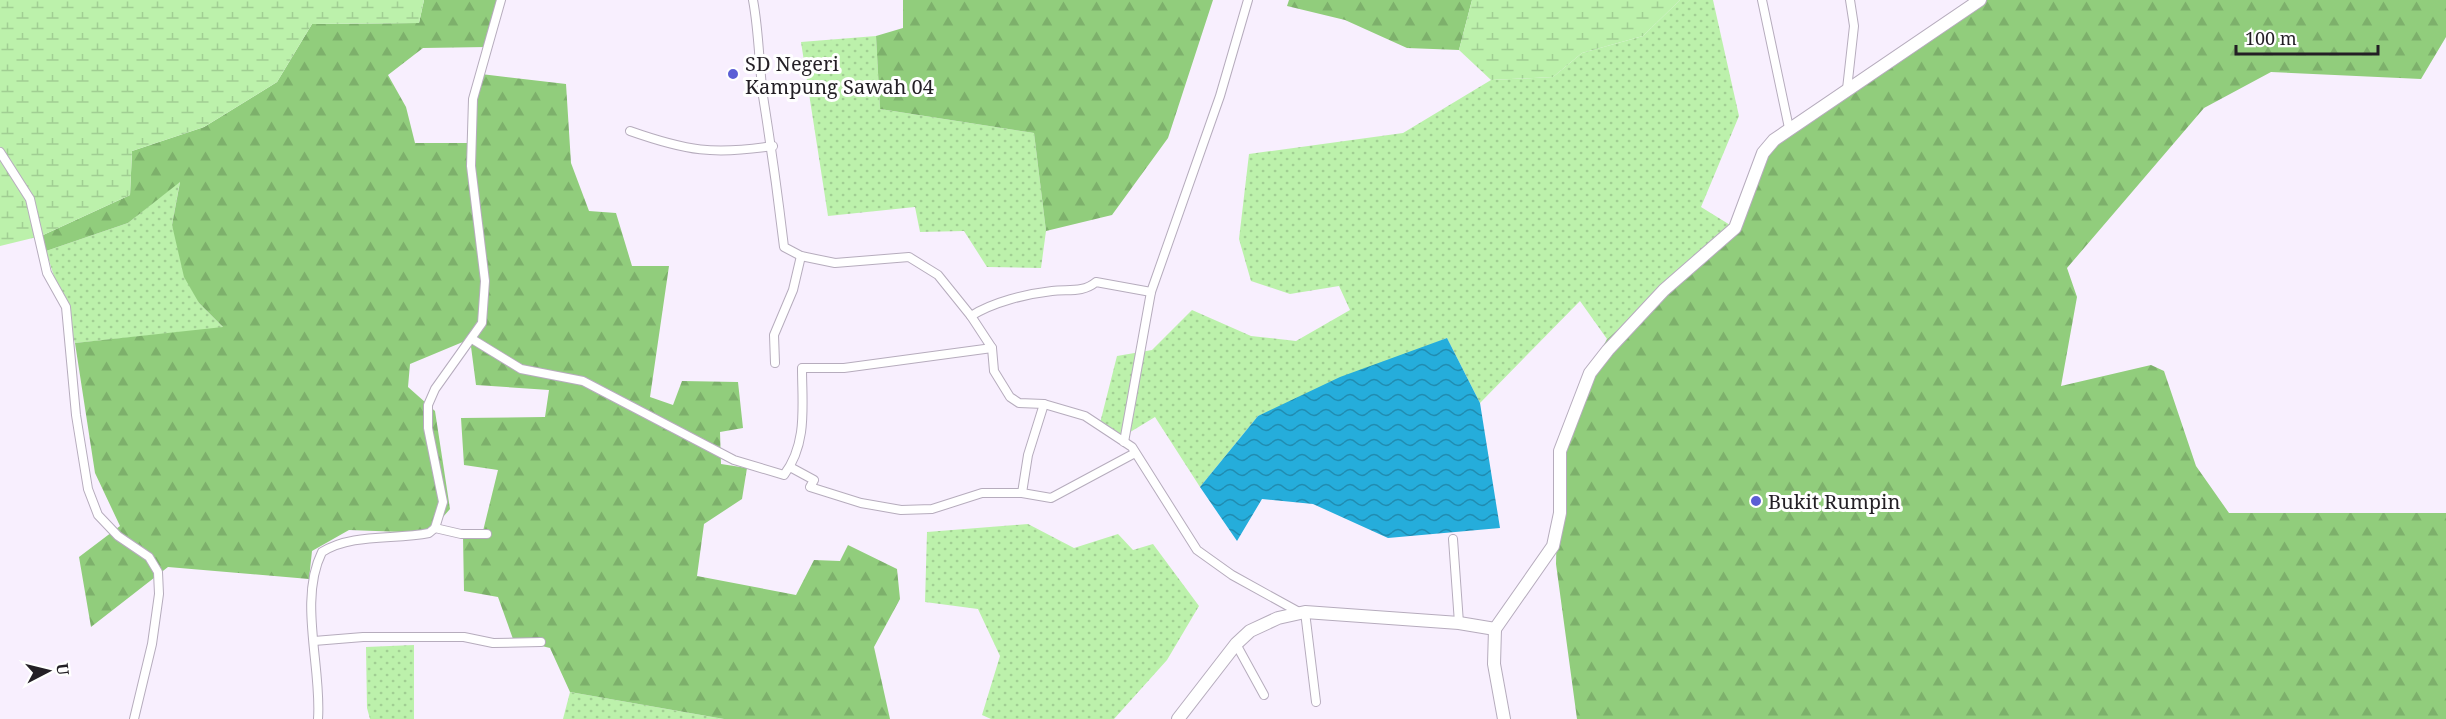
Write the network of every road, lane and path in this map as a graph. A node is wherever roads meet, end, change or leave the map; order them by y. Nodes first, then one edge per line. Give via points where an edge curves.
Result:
1 (501, 0) edge
2 (753, 0) edge
3 (1248, 0) edge
4 (1762, 0) edge
5 (1850, 0) edge
6 (1980, 0) edge
7 (1847, 89) junction
8 (1789, 128) junction
9 (630, 130) dead end
10 (772, 146) junction
11 (0, 152) edge
12 (801, 256) junction
13 (1150, 292) junction
14 (971, 316) junction
15 (472, 339) junction
16 (992, 348) junction
17 (775, 363) dead end
18 (1044, 404) junction
19 (1124, 442) junction
20 (1135, 453) junction
21 (790, 466) junction
22 (1022, 493) junction
23 (435, 528) junction
24 (487, 534) dead end
25 (1453, 539) dead end
26 (1302, 612) junction
27 (1460, 623) junction
28 (1495, 629) junction
29 (314, 641) junction
30 (542, 642) dead end
31 (1236, 644) junction
32 (1264, 695) dead end
33 (1316, 702) dead end
34 (134, 719) edge
35 (318, 719) edge
36 (1178, 719) edge
37 (1504, 719) edge

1 - 15 street via 473,99 471,166 486,281 482,323
2 - 10 street
3 - 13 street via 1220,96
4 - 8 street
5 - 7 street via 1854,26
6 - 7 main road
7 - 8 main road
8 - 28 main road via 1763,153 1735,228 1664,290 1590,373 1560,451 1560,513 1553,546
9 - 10 street via 686,148 728,152
10 - 12 street via 784,247
11 - 34 street via 30,199 47,273 66,307 76,416 88,489 98,515 117,536 149,557 158,572 152,645
12 - 14 street via 835,263 909,257 938,276
12 - 17 street via 794,290 774,335
13 - 14 street via 1096,282 1087,289 1050,291 984,307
13 - 19 street
14 - 16 street
15 - 21 street via 521,369 583,381 734,460 783,475
15 - 23 street via 435,389 428,405 428,428 443,502
16 - 18 street via 994,371 1010,397 1019,404
16 - 21 street via 844,368 802,368 803,435
18 - 19 street via 1085,416
18 - 22 street via 1028,455
19 - 20 street
20 - 22 street via 1051,498
20 - 26 street via 1197,550 1232,575
21 - 22 street via 814,480 810,487 901,510 932,508 982,493
23 - 24 street
23 - 29 street via 417,535 352,541 322,552 314,583
25 - 27 street
26 - 27 main road
26 - 31 main road via 1278,618
26 - 33 street
27 - 28 main road
28 - 37 main road via 1494,664
29 - 30 street via 465,636 493,643
29 - 35 street
31 - 32 street
31 - 36 main road

